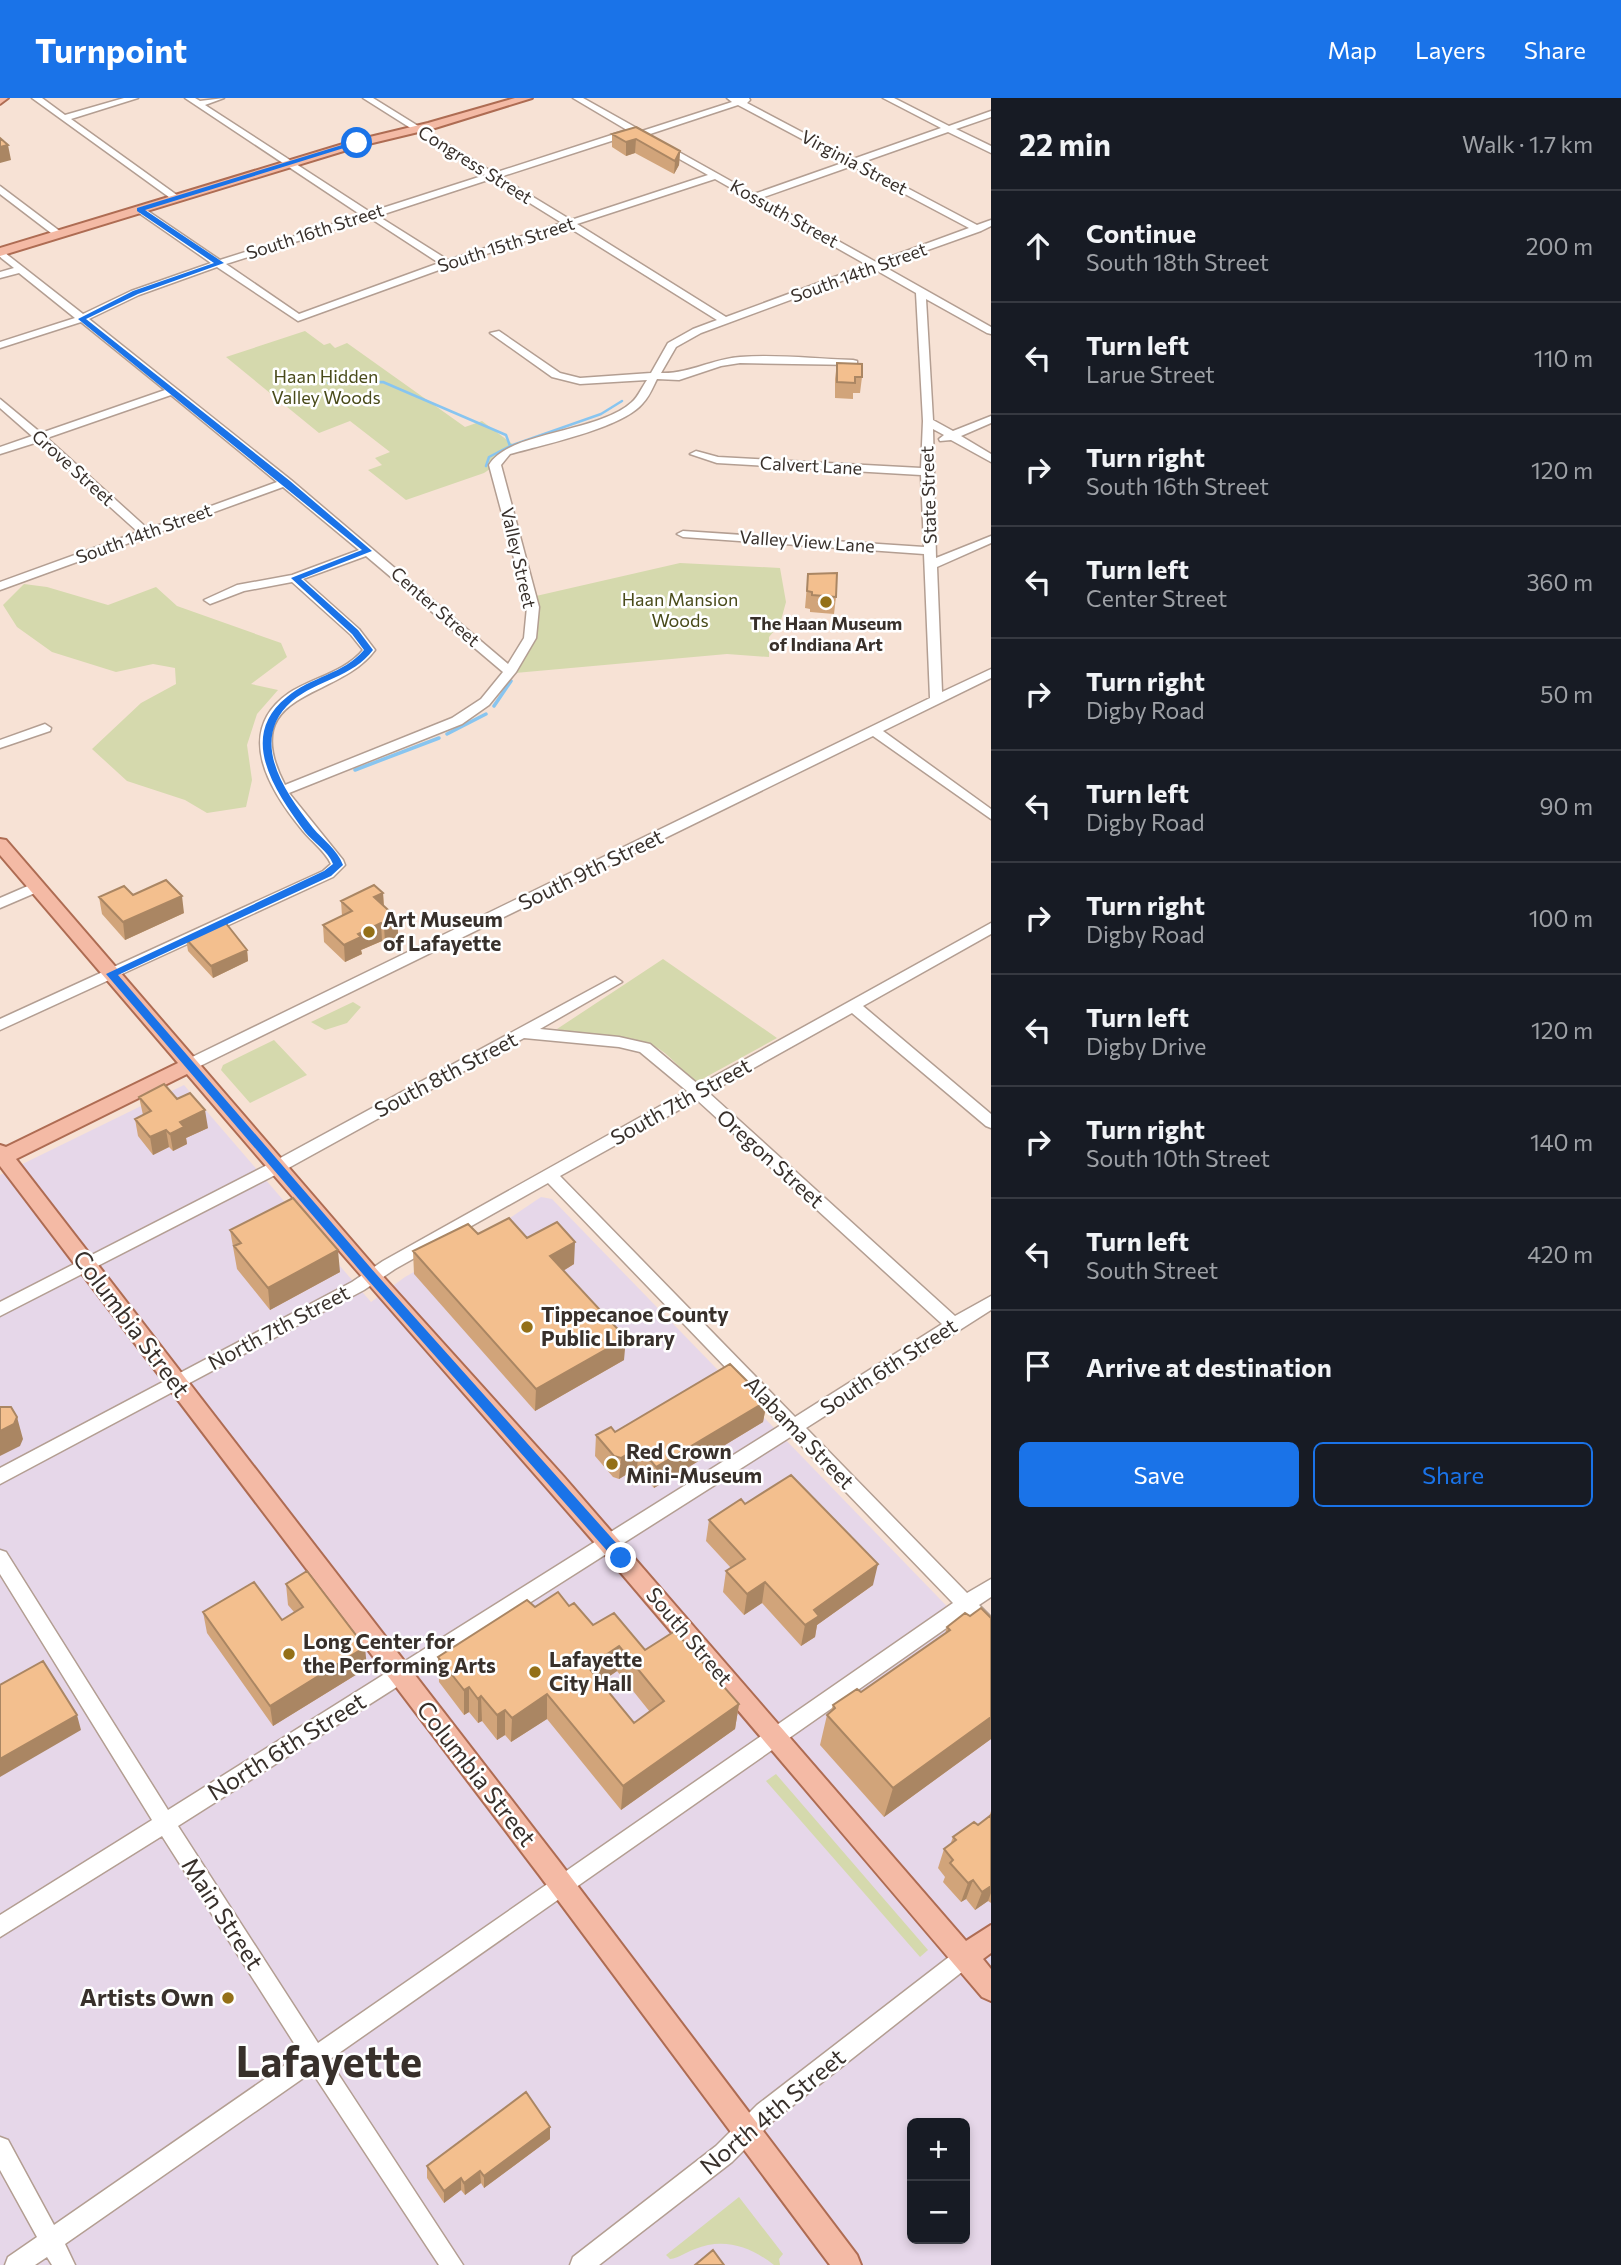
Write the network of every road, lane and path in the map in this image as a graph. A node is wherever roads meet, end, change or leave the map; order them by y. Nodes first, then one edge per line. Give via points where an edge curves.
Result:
1 (36, 98) edge
2 (134, 98) edge
3 (189, 98) edge
4 (220, 98) edge
5 (367, 98) edge
6 (527, 98) edge
7 (577, 98) edge
8 (753, 98) edge
9 (887, 98) edge
10 (735, 100) edge
11 (199, 104) junction
12 (991, 114) edge
13 (64, 118) junction
14 (417, 129) junction
15 (949, 129) junction
16 (638, 132) junction
17 (991, 150) edge
18 (853, 162) junction
19 (288, 164) junction
20 (492, 176) junction
21 (715, 176) junction
22 (0, 189) edge
23 (176, 198) junction
24 (754, 198) junction
25 (139, 209) junction
26 (371, 215) junction
27 (991, 223) edge
28 (570, 224) junction
29 (978, 229) junction
30 (58, 234) junction
31 (0, 252) edge
32 (220, 263) junction
33 (447, 264) junction
34 (877, 267) junction
35 (21, 269) junction
36 (0, 275) edge
37 (921, 291) junction
38 (991, 316) edge
39 (81, 319) junction
40 (726, 321) junction
41 (976, 322) junction
42 (991, 331) edge
43 (495, 333) dead end
44 (0, 345) edge
45 (853, 363) edge
46 (652, 376) junction
47 (171, 392) junction
48 (0, 402) edge
49 (991, 419) edge
50 (928, 421) junction
51 (951, 436) junction
52 (38, 438) junction
53 (926, 447) junction
54 (0, 451) edge
55 (696, 454) dead end
56 (991, 459) edge
57 (928, 472) junction
58 (287, 482) junction
59 (147, 534) junction
60 (683, 534) dead end
61 (991, 539) edge
62 (368, 551) junction
63 (931, 551) junction
64 (932, 565) junction
65 (295, 578) junction
66 (0, 586) edge
67 (210, 600) dead end
68 (510, 672) junction
69 (991, 673) edge
70 (936, 699) junction
71 (45, 728) dead end
72 (874, 730) junction
73 (0, 744) edge
74 (283, 791) junction
75 (991, 816) edge
76 (0, 844) edge
77 (37, 887) junction
78 (0, 903) edge
79 (991, 928) edge
80 (112, 974) junction
81 (615, 982) dead end
82 (852, 1005) junction
83 (0, 1025) edge
84 (524, 1033) junction
85 (189, 1065) junction
86 (696, 1092) junction
87 (991, 1122) edge
88 (1, 1156) edge
89 (277, 1167) junction
90 (549, 1175) junction
91 (87, 1265) junction
92 (372, 1277) junction
93 (991, 1302) edge
94 (0, 1310) edge
95 (954, 1325) junction
96 (175, 1383) junction
97 (794, 1427) junction
98 (0, 1477) edge
99 (608, 1543) junction
100 (0, 1558) edge
101 (991, 1587) edge
102 (966, 1604) junction
103 (991, 1630) edge
104 (401, 1675) junction
105 (774, 1740) junction
106 (164, 1825) junction
107 (563, 1886) junction
108 (0, 1927) edge
109 (991, 1937) edge
110 (965, 1957) junction
111 (991, 1988) edge
112 (315, 2059) junction
113 (747, 2132) junction
114 (0, 2148) edge
115 (51, 2242) junction
116 (16, 2265) edge
117 (64, 2265) edge
118 (452, 2265) edge
119 (581, 2265) edge
120 (847, 2265) edge

1 - 13 street
2 - 13 street
3 - 11 street
4 - 11 street
5 - 14 street, Congress Street
6 - 14 main road
7 - 16 street, Kossuth Street
8 - 10 street, South 16th Street
9 - 15 street
10 - 16 street, South 16th Street
10 - 18 street, Virginia Street
11 - 19 street
12 - 15 street
13 - 23 street
14 - 19 main road
14 - 20 street, Congress Street
15 - 17 street
15 - 18 street
16 - 20 street, South 16th Street
16 - 21 street, Kossuth Street
18 - 24 street
18 - 29 street, Virginia Street
19 - 23 main road
19 - 26 street
20 - 26 street, South 16th Street
20 - 28 street, Congress Street
21 - 24 street, Kossuth Street
21 - 28 street, South 15th Street
22 - 30 street
23 - 25 main road
24 - 34 street, Kossuth Street
25 - 30 main road
25 - 32 street
26 - 32 street, South 16th Street
26 - 33 street
27 - 29 street, South 14th Street
28 - 33 street, South 15th Street
28 - 40 street, Congress Street
29 - 34 street, South 14th Street
30 - 31 main road
31 - 35 street, Center Street
32 - 33 street, South 15th Street via 298,318
32 - 39 street, South 16th Street via 135,293
34 - 37 street, Kossuth Street
34 - 40 street, South 14th Street
35 - 36 street
35 - 39 street, Center Street
37 - 41 street, Kossuth Street
37 - 50 street, State Street
38 - 41 street
39 - 44 street, South 16th Street
39 - 47 street, Center Street
40 - 46 street, Valley Street via 671,345
41 - 42 street, Kossuth Street
43 - 46 street via 556,375 580,381
45 - 46 street via 740,360 679,377
46 - 68 street, Valley Street via 639,402 625,413 506,452 495,466 533,607 530,638
47 - 52 street
47 - 58 street, Center Street
48 - 52 street, Grove Street
49 - 51 street
50 - 51 street
50 - 53 street, State Street
51 - 53 street
51 - 56 street
52 - 54 street
52 - 59 street, Grove Street
53 - 57 street, State Street
55 - 57 street, Calvert Lane via 717,460
57 - 63 street, State Street
58 - 59 street, South 14th Street
58 - 62 street, Center Street
59 - 66 street, South 14th Street
60 - 63 street, Valley View Lane
61 - 64 street
62 - 65 street
62 - 68 street, Center Street
63 - 64 street, State Street
64 - 70 street, State Street
65 - 67 street via 241,588
65 - 74 street via 369,650 359,662 291,698 273,716 266,732 268,762
68 - 74 street, Valley Street via 485,702 457,721
69 - 70 street, South 9th Street
70 - 72 street, South 9th Street
71 - 73 street
72 - 75 street
72 - 85 street, South 9th Street
74 - 80 street via 338,865 328,874
76 - 77 main road, South Street
77 - 78 street
77 - 80 main road, South Street
79 - 82 street, South 7th Street
80 - 83 street
80 - 85 main road, South Street
81 - 84 street, South 8th Street
82 - 86 street, South 7th Street
82 - 87 street
84 - 86 street, Oregon Street via 645,1048
84 - 89 street, South 8th Street
85 - 88 main road
85 - 89 main road, South Street
86 - 90 street, South 7th Street
86 - 95 street, Oregon Street
88 - 91 main road, Columbia Street
89 - 91 street, South 8th Street
89 - 92 main road, South Street
90 - 92 street, South 7th Street
90 - 97 street, Alabama Street
91 - 94 street, South 8th Street
91 - 96 main road, Columbia Street
92 - 96 street, North 7th Street
92 - 99 main road, South Street
93 - 95 street, South 6th Street
95 - 97 street, South 6th Street
96 - 98 street, North 7th Street
96 - 104 main road, Columbia Street
97 - 99 street, South 6th Street
97 - 102 street, Alabama Street
99 - 104 street, North 6th Street
99 - 105 main road, South Street
100 - 106 street, Main Street
101 - 102 street
102 - 103 street, Alabama Street
102 - 105 street
104 - 106 street, North 6th Street
104 - 107 main road, Columbia Street
105 - 107 street
105 - 110 main road, South Street
106 - 108 street, North 6th Street
106 - 112 street, Main Street
107 - 112 street
107 - 113 main road, Columbia Street
109 - 110 main road
110 - 111 main road, South Street
110 - 113 street, North 4th Street via 765,2113
112 - 115 street
112 - 118 street, Main Street
113 - 119 street, North 4th Street
113 - 120 main road, Columbia Street
114 - 115 street
115 - 116 street
115 - 117 street

